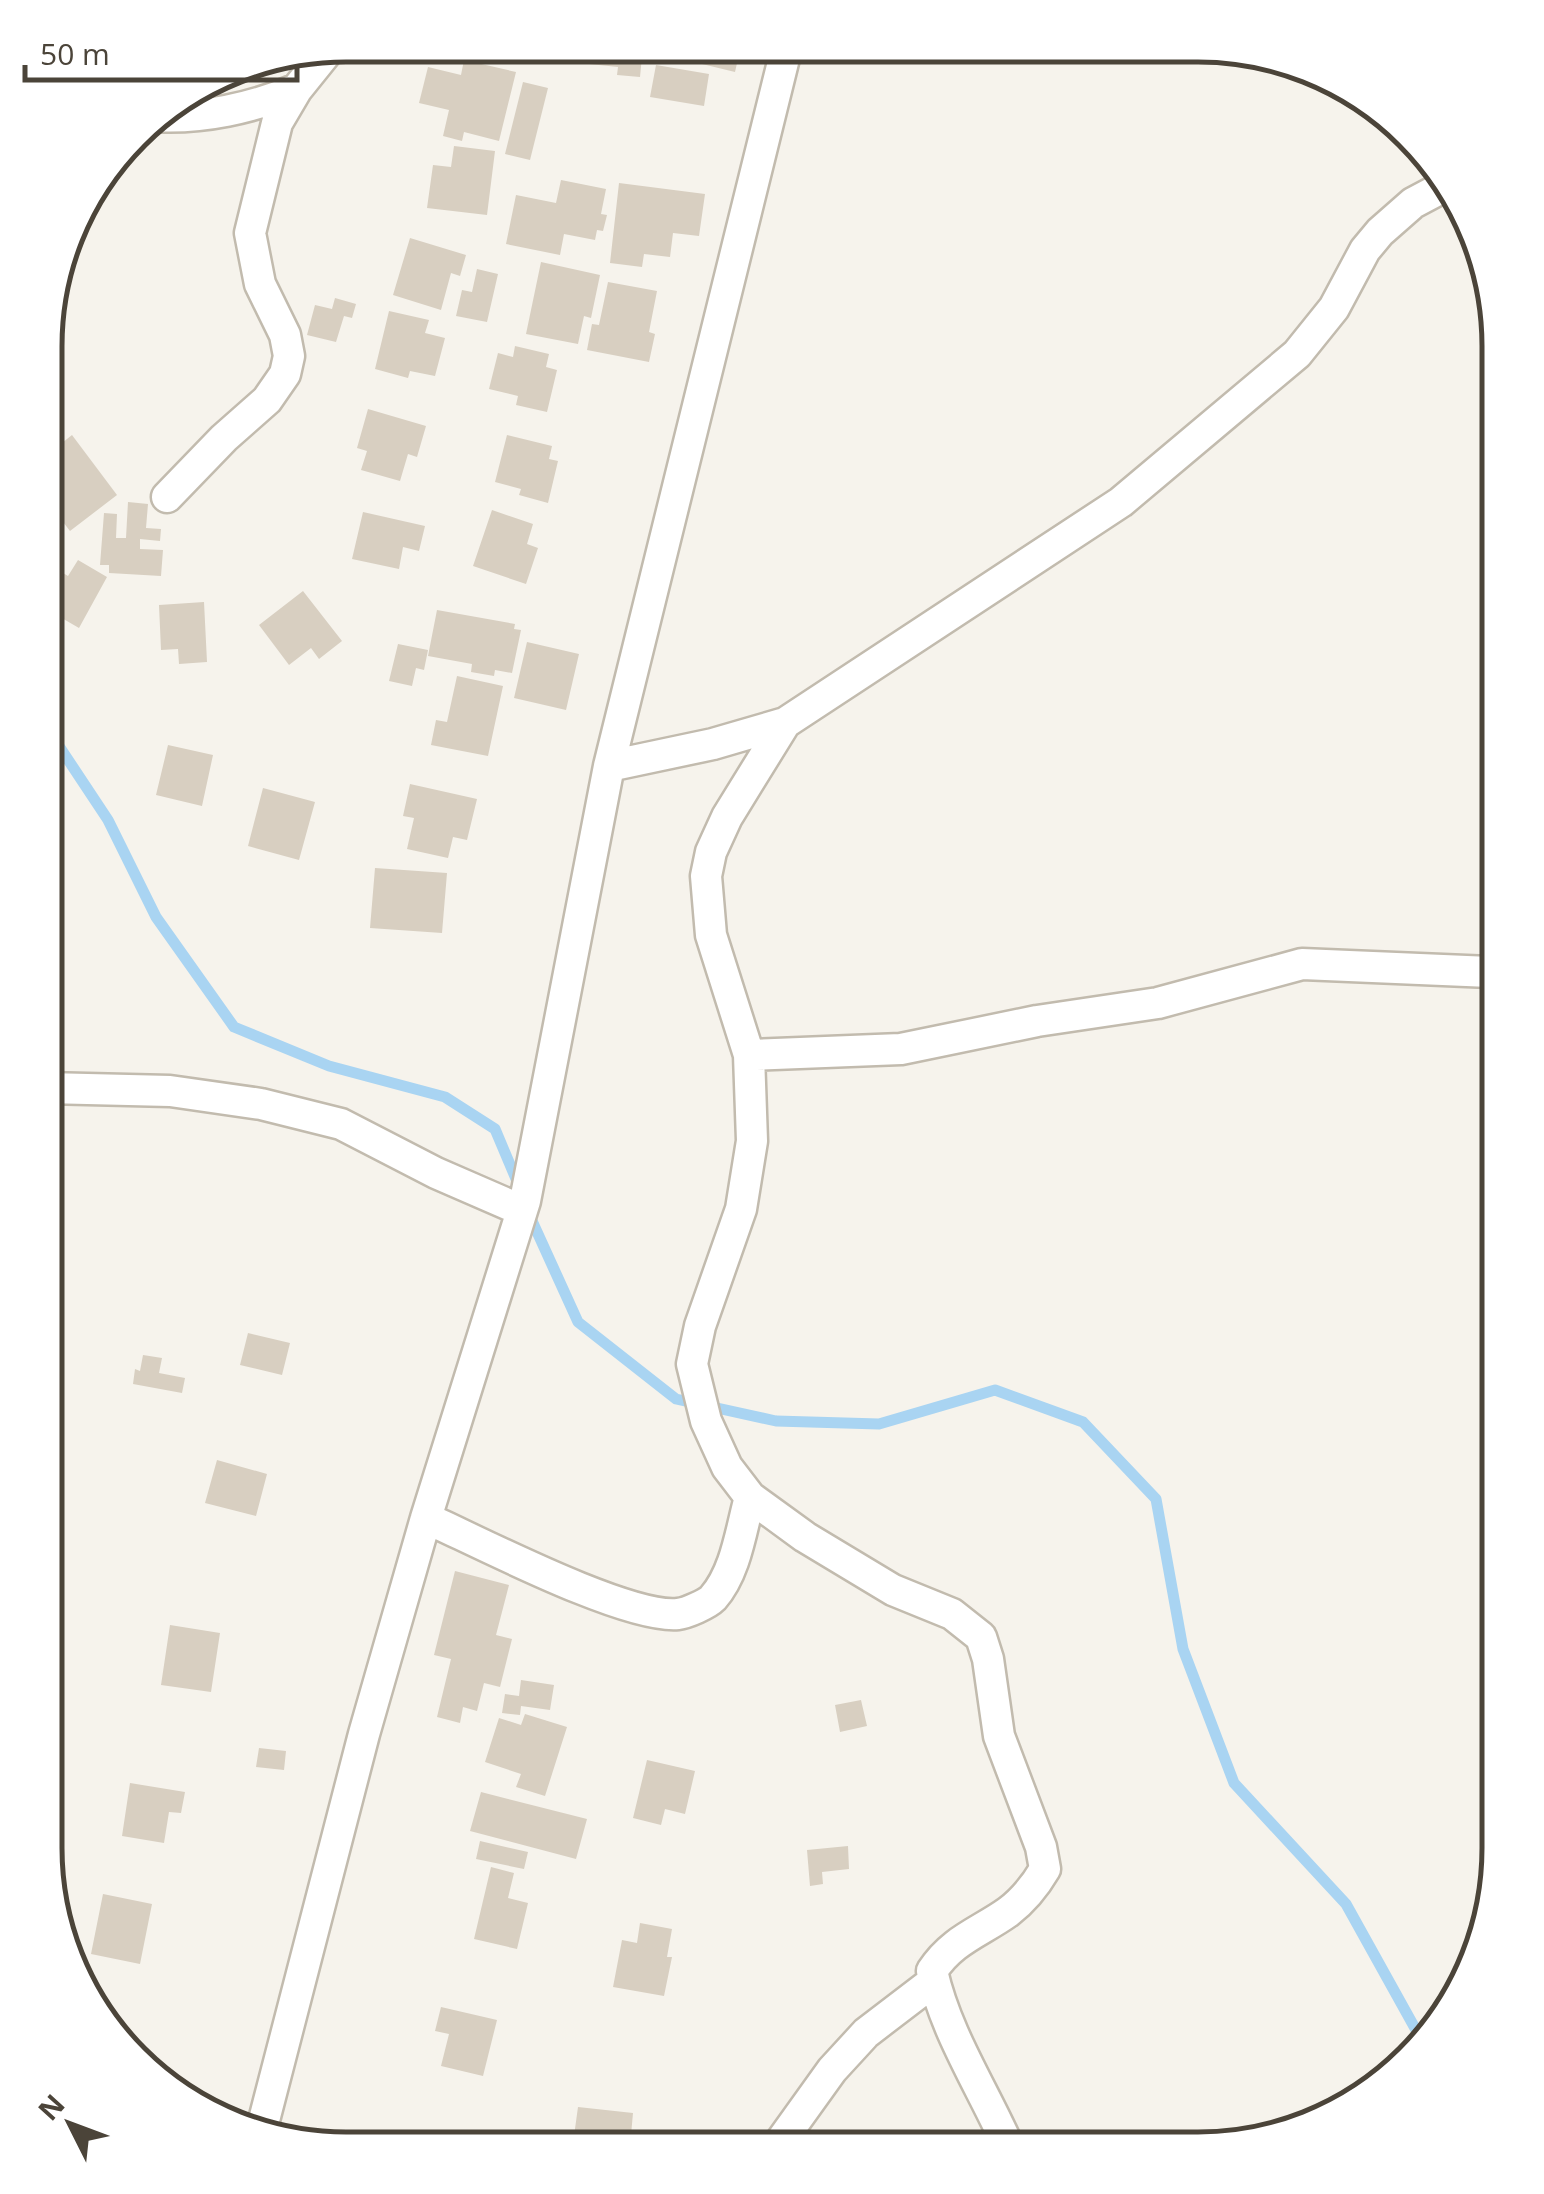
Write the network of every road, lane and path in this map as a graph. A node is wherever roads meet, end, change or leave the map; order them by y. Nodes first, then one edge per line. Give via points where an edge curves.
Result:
1 (783, 62) edge
2 (316, 64) edge
3 (297, 88) junction
4 (179, 118) edge
5 (1435, 191) edge
6 (166, 496) dead end
7 (785, 722) junction
8 (609, 766) junction
9 (1482, 972) edge
10 (749, 1055) junction
11 (63, 1088) edge
12 (519, 1219) junction
13 (750, 1497) junction
14 (426, 1518) junction
15 (934, 1981) junction
16 (264, 2119) edge
17 (787, 2132) edge
18 (1000, 2132) edge

1 - 8 street
2 - 3 street
3 - 4 street via 273,100
3 - 6 street via 277,123 250,233 260,284 285,336 284,374 267,400
5 - 7 street via 1380,232 1297,354 1121,502
7 - 8 street
7 - 10 street via 727,817 706,876 711,934
8 - 12 street
9 - 10 street via 1302,964 1158,1003 902,1048
10 - 13 street via 748,1177 692,1364 706,1422
11 - 12 street via 170,1091 342,1124
12 - 14 street
13 - 14 street via 733,1562 712,1600 679,1614 594,1594
13 - 15 street via 894,1590 952,1614 985,1646 998,1736 1045,1870 1007,1912 942,1955
14 - 16 street
15 - 17 street via 866,2033
15 - 18 street

